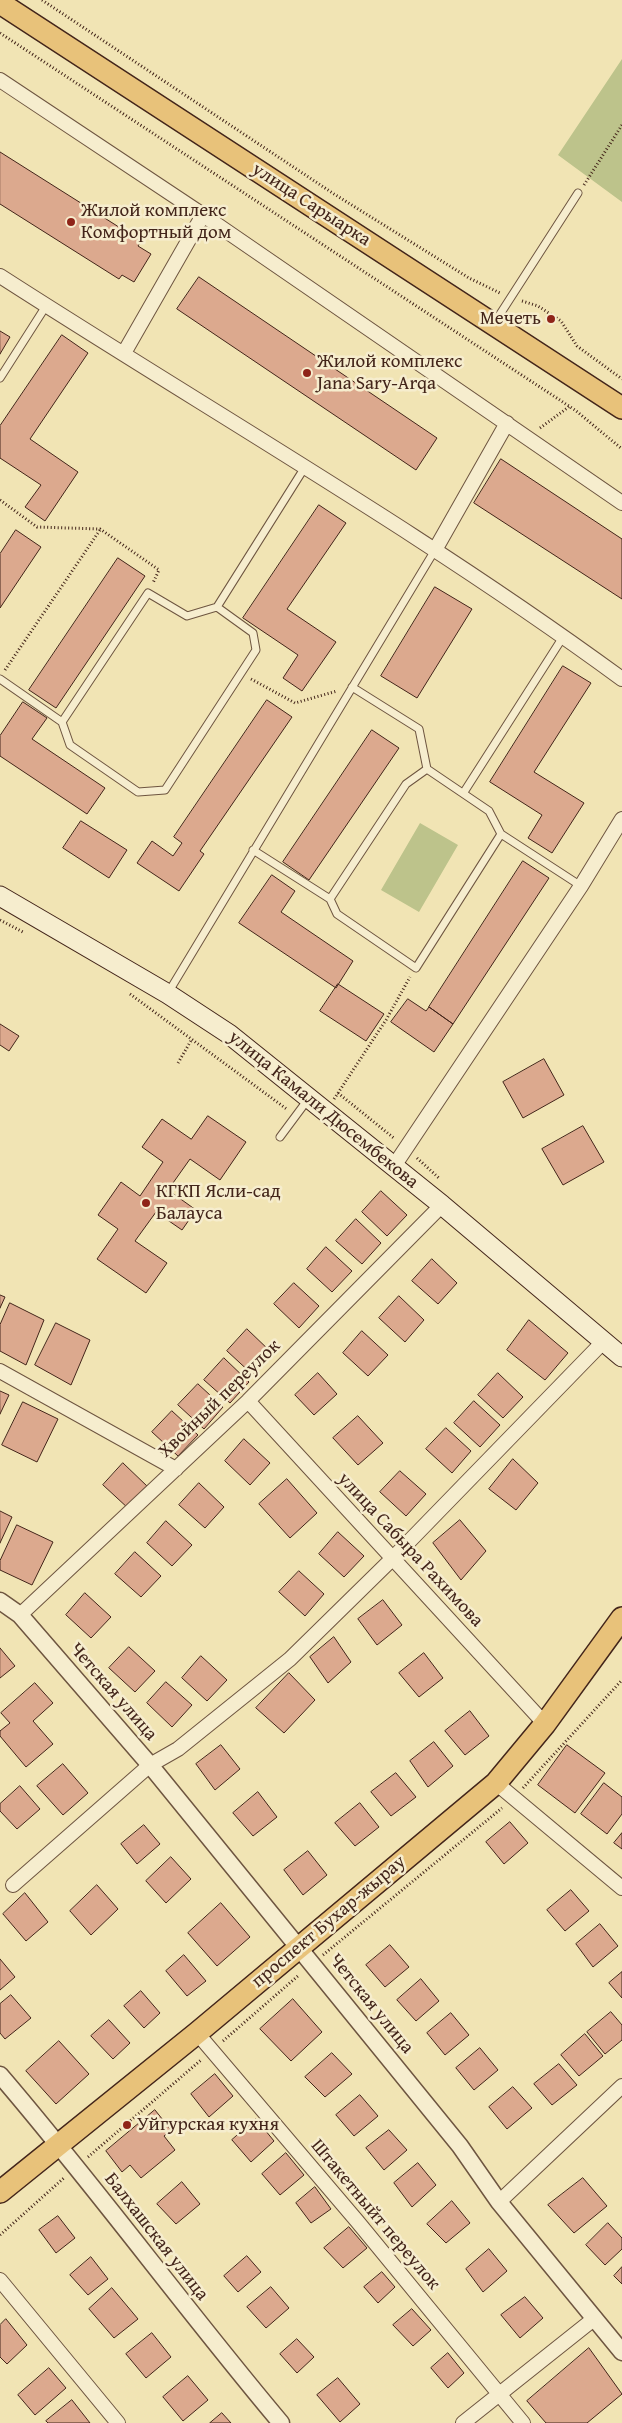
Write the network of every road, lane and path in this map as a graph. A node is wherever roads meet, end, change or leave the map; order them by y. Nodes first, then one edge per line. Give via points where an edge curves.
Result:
1 (42, 0) edge
2 (0, 3) edge
3 (0, 33) edge
4 (0, 80) edge
5 (622, 125) edge
6 (578, 194) joint
7 (203, 215) junction
8 (0, 276) edge
9 (511, 298) junction
10 (46, 306) junction
11 (494, 324) junction
12 (124, 353) junction
13 (0, 378) edge
14 (622, 379) edge
15 (570, 406) junction
16 (622, 408) edge
17 (507, 423) junction
18 (524, 434) junction
19 (622, 449) edge
20 (305, 467) junction
21 (0, 500) edge
22 (622, 504) edge
23 (100, 529) junction
24 (435, 550) junction
25 (148, 593) junction
26 (217, 607) junction
27 (564, 636) junction
28 (240, 672) junction
29 (0, 679) edge
30 (622, 679) edge
31 (352, 687) junction
32 (62, 722) junction
33 (427, 769) junction
34 (464, 792) junction
35 (622, 819) edge
36 (500, 834) junction
37 (253, 850) junction
38 (581, 886) junction
39 (0, 896) edge
40 (330, 899) junction
41 (0, 920) edge
42 (25, 933) dead end
43 (416, 968) junction
44 (123, 989) dead end
45 (168, 994) junction
46 (192, 1039) junction
47 (178, 1063) dead end
48 (309, 1098) junction
49 (326, 1111) junction
50 (296, 1116) junction
51 (280, 1137) dead end
52 (394, 1166) junction
53 (442, 1205) junction
54 (616, 1348) edge
55 (0, 1371) edge
56 (248, 1400) junction
57 (176, 1469) junction
58 (393, 1558) junction
59 (0, 1601) edge
60 (20, 1615) junction
61 (622, 1618) edge
62 (545, 1724) junction
63 (150, 1765) junction
64 (496, 1783) junction
65 (13, 1885) dead end
66 (622, 1888) edge
67 (299, 1946) junction
68 (197, 2033) junction
69 (0, 2075) edge
70 (622, 2086) edge
71 (58, 2143) junction
72 (0, 2192) edge
73 (499, 2202) junction
74 (0, 2280) edge
75 (595, 2318) junction
76 (622, 2352) edge
77 (498, 2393) junction
78 (118, 2423) edge
79 (281, 2423) edge
80 (463, 2423) edge
81 (523, 2423) edge

1 - 9 path via 334,194 469,278
2 - 11 main road, улица Сарыарка
3 - 15 path
4 - 7 street
5 - 6 path
6 - 9 lane
7 - 12 street
7 - 17 street
8 - 10 street
9 - 11 lane
9 - 14 path via 538,306 561,321 576,346
10 - 12 street
10 - 13 lane
11 - 16 main road, улица Сарыарка
12 - 20 street
15 - 18 path via 548,424
15 - 19 path
17 - 18 street
17 - 24 street
18 - 22 street
20 - 24 street
20 - 26 lane
21 - 23 path via 37,527
23 - 25 path via 159,570
23 - 29 path
24 - 27 street
24 - 31 lane
25 - 26 lane via 187,616
25 - 32 lane
26 - 28 lane via 253,632 256,650
27 - 30 street
27 - 34 lane
28 - 31 path via 295,702
28 - 32 lane via 165,790 138,792 70,745
29 - 32 lane
31 - 33 lane via 419,729
31 - 37 lane
33 - 34 lane
33 - 40 lane via 406,784
34 - 36 lane via 489,811
35 - 38 street
36 - 38 lane
36 - 43 lane
37 - 40 lane
37 - 45 lane
38 - 52 street
39 - 45 main road, улица Камали Дюсембекова
40 - 43 lane via 337,914
41 - 42 path
43 - 49 path
44 - 46 path
45 - 48 main road, улица Камали Дюсембекова via 229,1034
46 - 47 path
46 - 50 path
48 - 49 main road, улица Камали Дюсембекова
48 - 50 lane
49 - 52 main road, улица Камали Дюсембекова
50 - 51 lane
52 - 53 main road, улица Камали Дюсембекова
53 - 54 main road, улица Камали Дюсембекова
53 - 56 street, Хвойный переулок
54 - 58 street
55 - 57 street
56 - 57 street, Хвойный переулок
56 - 58 street, улица Сабыра Рахимова
57 - 60 street, Хвойный переулок
58 - 62 street, улица Сабыра Рахимова
58 - 63 street via 290,1659 178,1749
59 - 60 street, Четская улица
60 - 63 street, Четская улица
61 - 62 main road, проспект Бухар-жырау
62 - 64 main road, проспект Бухар-жырау
63 - 65 street
63 - 67 street, Четская улица
64 - 66 street
64 - 67 main road, проспект Бухар-жырау
67 - 68 main road, проспект Бухар-жырау
67 - 73 street, Четская улица via 460,2146
68 - 71 main road, проспект Бухар-жырау
68 - 77 street, Штакетныйт переулок
69 - 71 street, Балхашская улица
70 - 73 street
71 - 72 main road, проспект Бухар-жырау
71 - 79 street, Балхашская улица via 211,2340
73 - 75 street, Четская улица
74 - 78 street
75 - 76 street, Четская улица
75 - 77 street
77 - 80 street
77 - 81 street, Штакетныйт переулок

